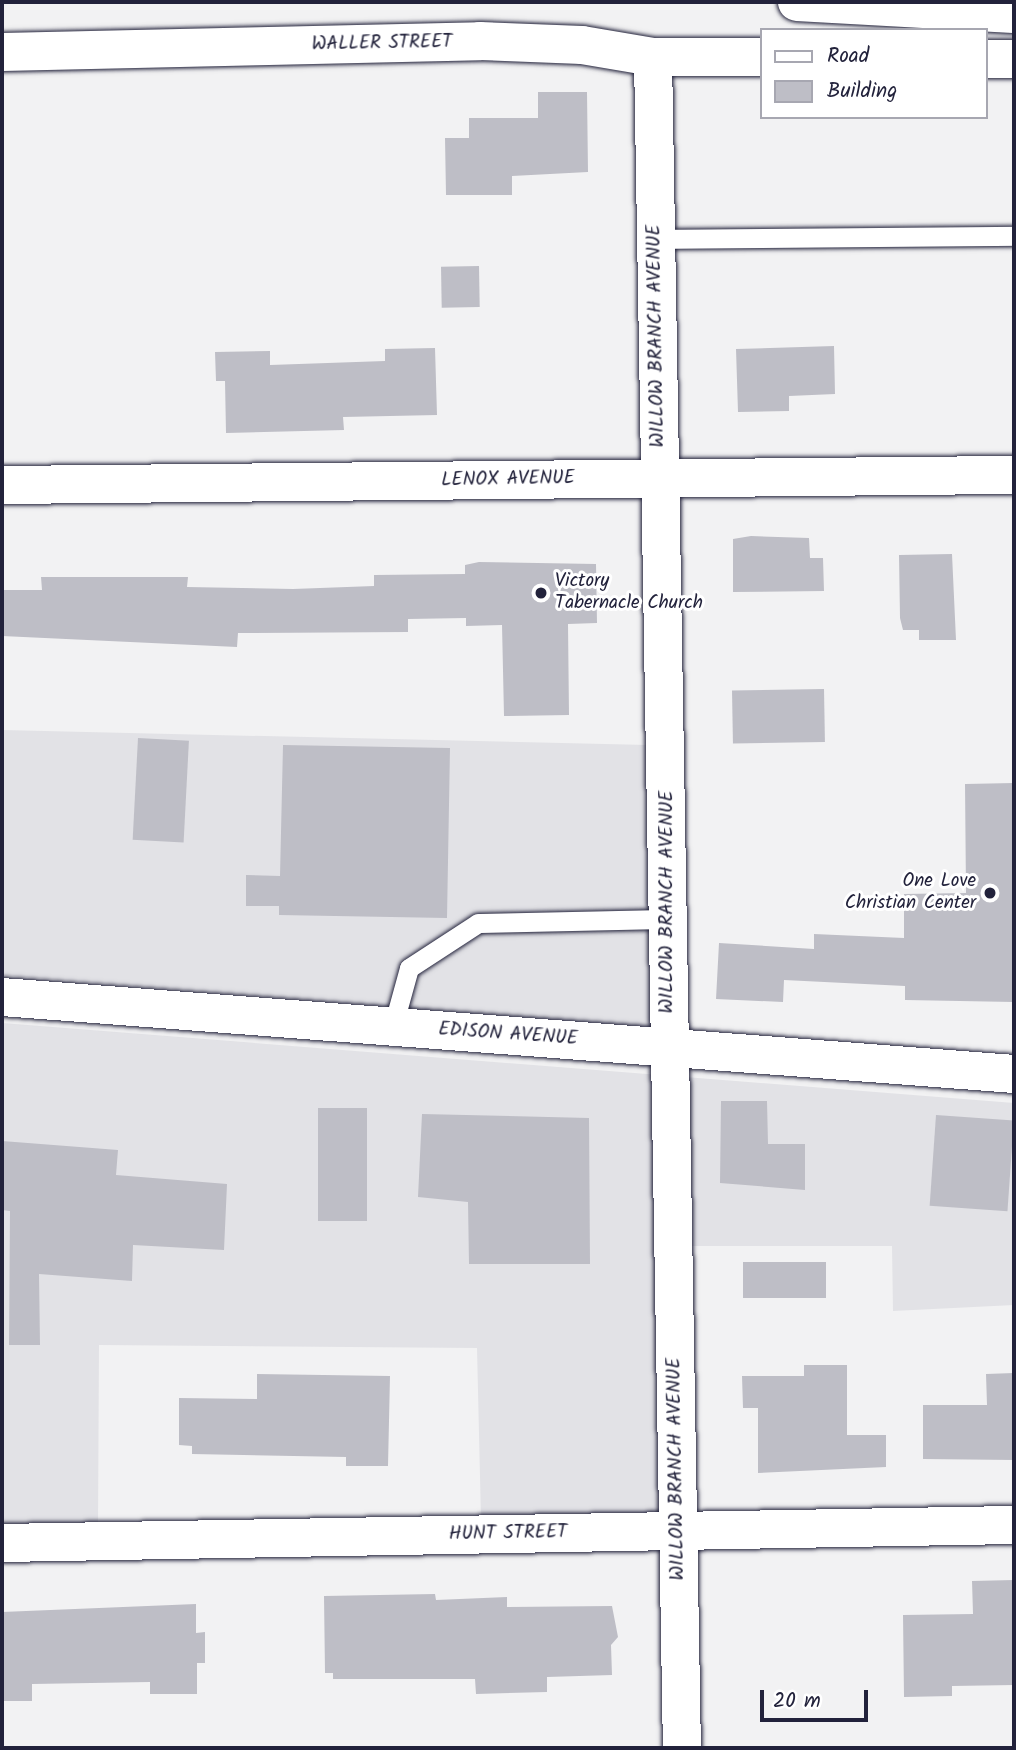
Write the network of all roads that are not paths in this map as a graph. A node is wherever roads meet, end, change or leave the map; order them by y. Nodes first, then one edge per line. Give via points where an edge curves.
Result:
1 (797, 2) edge
2 (1014, 14) edge
3 (2, 52) edge
4 (653, 57) junction
5 (760, 57) edge
6 (988, 59) edge
7 (1014, 59) edge
8 (1014, 236) edge
9 (656, 239) junction
10 (1014, 475) edge
11 (659, 478) junction
12 (2, 485) edge
13 (666, 919) junction
14 (2, 997) edge
15 (393, 1026) junction
16 (670, 1048) junction
17 (1014, 1074) edge
18 (1014, 1525) edge
19 (678, 1531) junction
20 (2, 1543) edge
21 (682, 1748) edge

1 - 2 main road
3 - 4 main road, WALLER STREET via 480,41 582,45
4 - 5 main road, WALLER STREET
4 - 9 main road, WILLOW BRANCH AVENUE
6 - 7 main road
8 - 9 lane
9 - 11 main road, WILLOW BRANCH AVENUE
10 - 11 main road, LENOX AVENUE
11 - 12 main road, LENOX AVENUE
11 - 13 main road, WILLOW BRANCH AVENUE via 668,728
13 - 15 lane via 478,923 409,968
13 - 16 main road, WILLOW BRANCH AVENUE
14 - 15 main road, EDISON AVENUE
15 - 16 main road, EDISON AVENUE
16 - 17 main road, EDISON AVENUE
16 - 19 main road, WILLOW BRANCH AVENUE
18 - 19 main road, HUNT STREET
19 - 20 main road, HUNT STREET
19 - 21 main road, WILLOW BRANCH AVENUE

